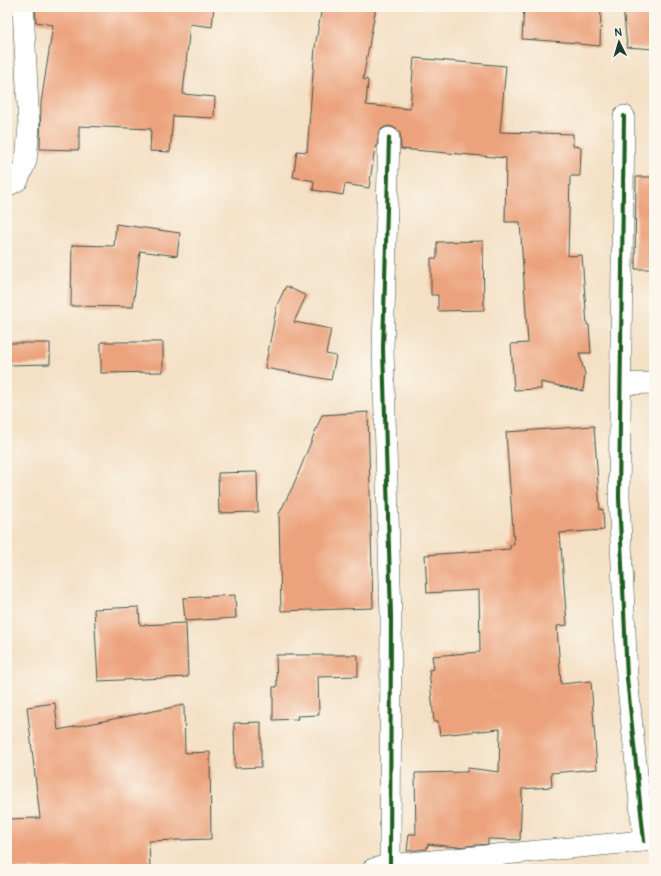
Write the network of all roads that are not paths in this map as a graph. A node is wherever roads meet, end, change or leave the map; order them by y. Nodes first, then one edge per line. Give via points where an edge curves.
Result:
1 (23, 7) edge
2 (624, 116) dead end
3 (389, 138) dead end
4 (7, 186) edge
5 (654, 383) edge
6 (620, 384) junction
7 (649, 841) edge
8 (382, 867) edge

1 - 4 street via 30,126 26,161 18,180
2 - 6 street
3 - 8 street via 383,349 391,616
5 - 6 street
6 - 7 street via 618,497 627,678
7 - 8 street

